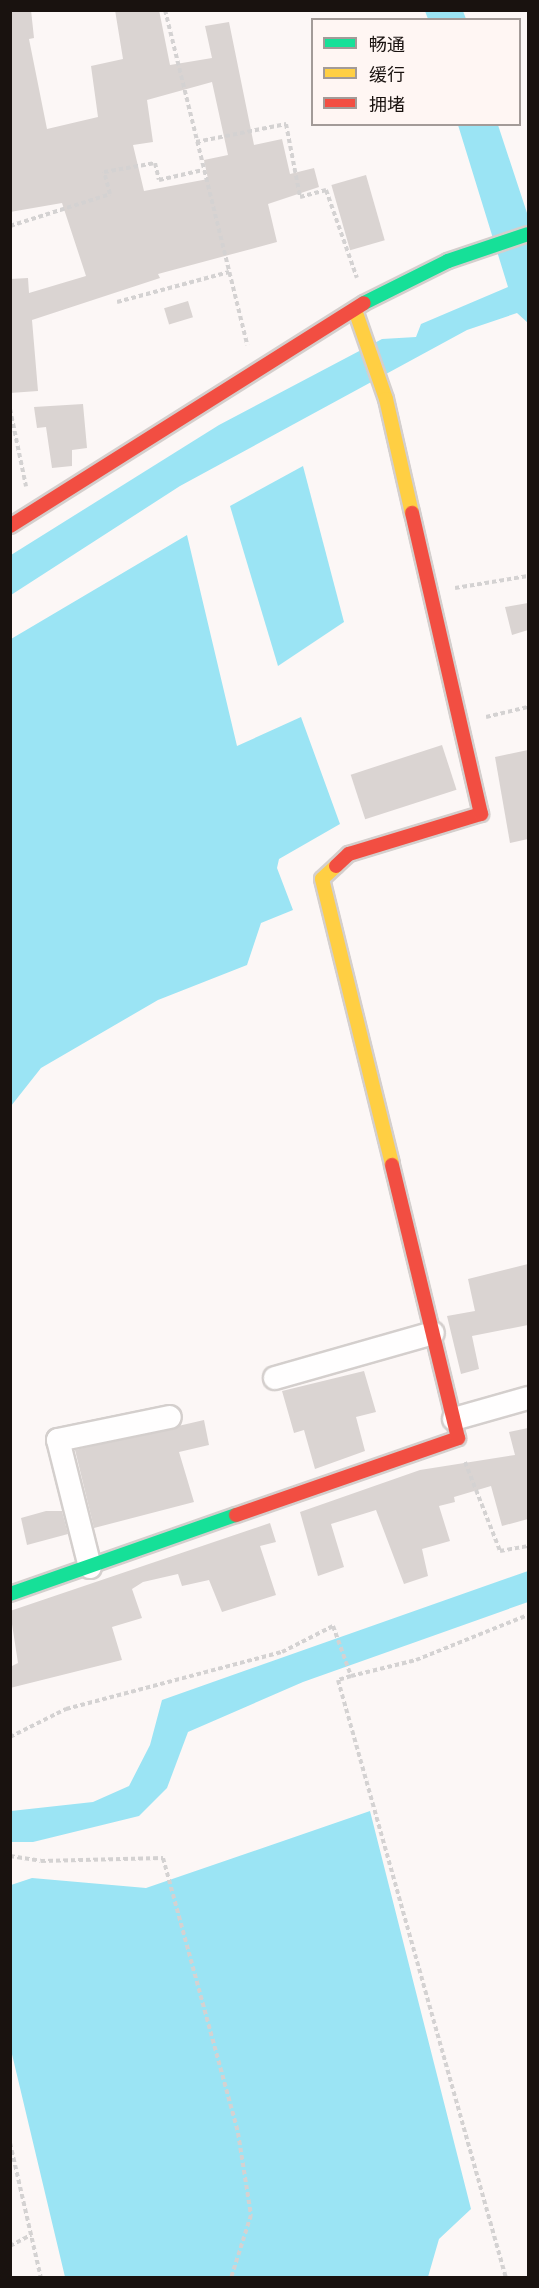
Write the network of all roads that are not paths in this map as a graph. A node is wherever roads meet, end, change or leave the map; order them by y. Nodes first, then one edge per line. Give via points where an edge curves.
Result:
1 (528, 234) edge
2 (360, 306) junction
3 (10, 526) edge
4 (433, 1333) junction
5 (275, 1378) dead end
6 (528, 1398) edge
7 (170, 1417) dead end
8 (456, 1428) junction
9 (90, 1567) junction
10 (10, 1594) edge

1 - 2 street via 448,261
2 - 3 street
2 - 4 street via 386,399 481,814 348,854 322,879
4 - 5 street
4 - 8 street
6 - 8 street
7 - 9 street via 58,1440
8 - 9 street
9 - 10 street

